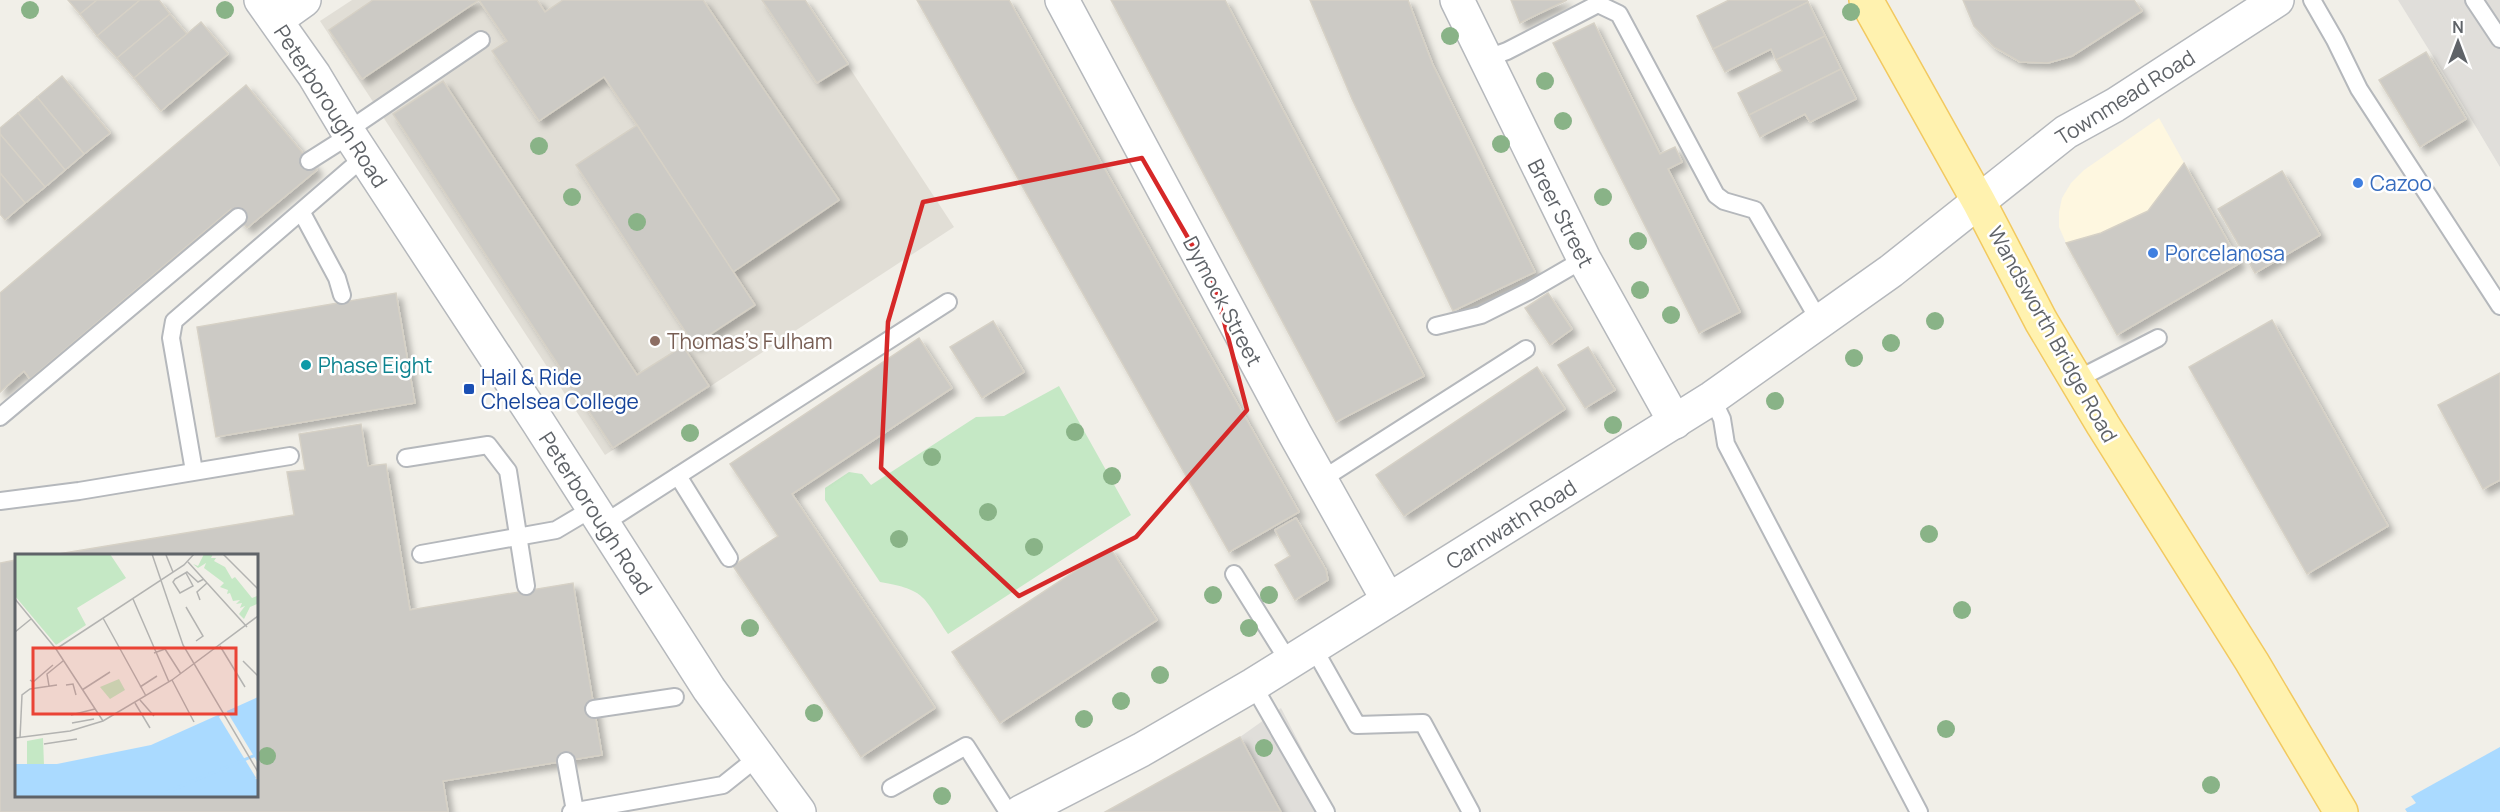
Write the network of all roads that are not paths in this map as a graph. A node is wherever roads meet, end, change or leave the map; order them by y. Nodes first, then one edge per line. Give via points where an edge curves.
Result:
1 (304, 0) edge
2 (1062, 0) edge
3 (1456, 0) edge
4 (1866, 0) edge
5 (2277, 0) edge
6 (2312, 0) edge
7 (2474, 0) edge
8 (268, 10) edge
9 (2500, 39) edge
10 (481, 40) dead end
11 (1485, 60) junction
12 (354, 141) junction
13 (309, 161) dead end
14 (1979, 202) junction
15 (302, 213) junction
16 (238, 217) dead end
17 (1584, 259) junction
18 (342, 295) dead end
19 (948, 302) dead end
20 (2500, 306) edge
21 (1820, 322) junction
22 (1436, 326) dead end
23 (2158, 338) dead end
24 (1526, 349) dead end
25 (2076, 380) junction
26 (1712, 398) junction
27 (0, 417) edge
28 (1675, 422) junction
29 (290, 456) dead end
30 (406, 458) dead end
31 (194, 471) junction
32 (678, 476) junction
33 (1321, 480) junction
34 (0, 501) edge
35 (598, 516) junction
36 (518, 537) junction
37 (422, 554) dead end
38 (729, 558) dead end
39 (1234, 574) dead end
40 (526, 586) dead end
41 (1388, 600) junction
42 (1301, 655) junction
43 (1253, 685) junction
44 (675, 698) dead end
45 (594, 710) dead end
46 (758, 758) junction
47 (566, 761) dead end
48 (891, 788) dead end
49 (573, 812) edge
50 (800, 812) edge
51 (1008, 812) edge
52 (1021, 812) edge
53 (1326, 812) edge
54 (1472, 812) edge
55 (1920, 812) edge
56 (2341, 812) edge

1 - 8 street
2 - 33 street, Dymock Street
3 - 11 street, Breer Street
4 - 14 main road, Wandsworth Bridge Road
5 - 14 street, Townmead Road via 2115,105 2066,132
6 - 20 lane via 2359,89
7 - 9 lane
8 - 12 street, Peterborough Road
10 - 12 lane
11 - 17 street, Breer Street
11 - 21 lane via 1598,4 1619,14 1716,195 1755,210
12 - 13 lane
12 - 15 lane
12 - 35 street, Peterborough Road
14 - 21 street, Carnwath Road
14 - 25 main road, Wandsworth Bridge Road via 2030,303
15 - 18 lane
15 - 31 lane via 174,321 171,338
16 - 27 lane
17 - 22 lane via 1481,315
17 - 28 street, Breer Street
19 - 32 lane
21 - 26 street, Carnwath Road
23 - 25 lane
24 - 33 lane
25 - 56 main road, Wandsworth Bridge Road
26 - 28 street, Carnwath Road
26 - 55 lane via 1722,419 1725,444
28 - 41 street, Carnwath Road
29 - 31 lane
30 - 36 lane via 488,445 508,471
31 - 34 lane
32 - 35 lane
32 - 38 lane
33 - 41 street, Dymock Street
35 - 36 lane
35 - 46 street, Peterborough Road via 709,690
36 - 37 lane
36 - 40 lane
39 - 42 lane
41 - 42 street, Carnwath Road
42 - 43 street, Carnwath Road
42 - 54 lane via 1357,725 1423,723
43 - 52 street, Carnwath Road via 1141,750
43 - 53 lane
44 - 45 lane
46 - 49 lane via 723,785
46 - 50 street, Peterborough Road
47 - 49 lane
48 - 51 lane via 966,746

